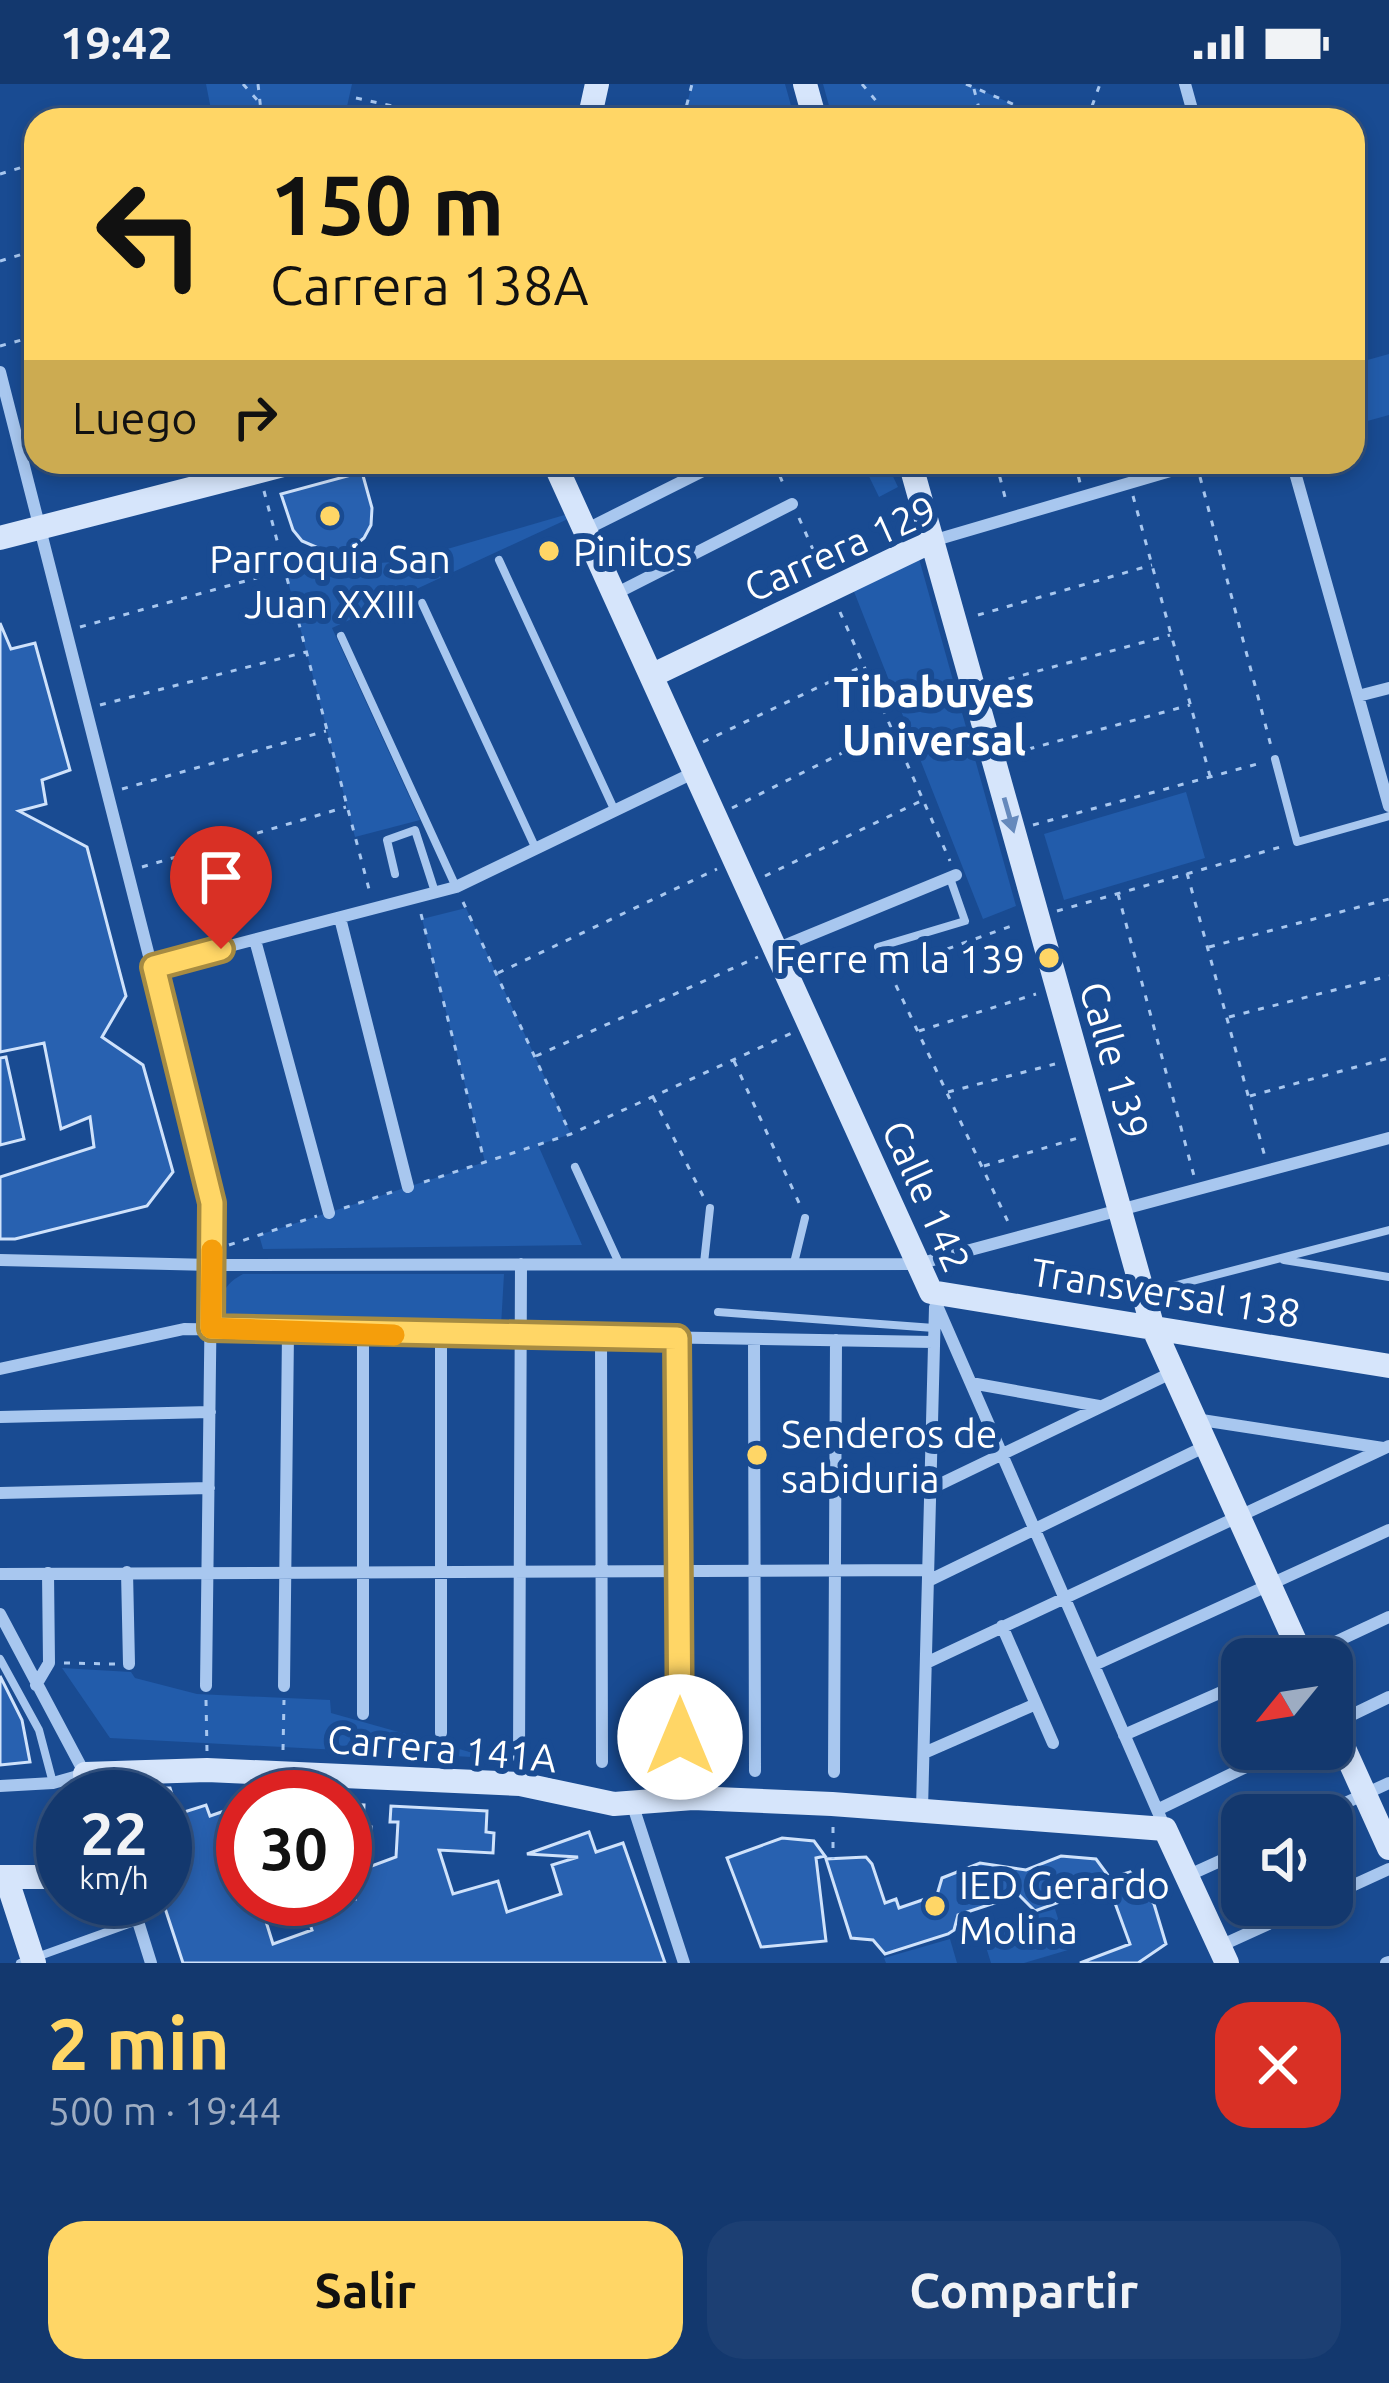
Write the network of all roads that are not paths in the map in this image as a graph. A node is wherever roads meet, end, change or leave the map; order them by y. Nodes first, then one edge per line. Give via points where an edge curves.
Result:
1 (0, 373) edge
2 (24, 466) edge
3 (26, 474) edge
4 (247, 474) edge
5 (559, 474) edge
6 (697, 474) edge
7 (913, 474) edge
8 (1160, 474) edge
9 (1295, 474) edge
10 (792, 503) road end
11 (40, 528) junction
12 (585, 530) junction
13 (0, 538) edge
14 (932, 541) junction
15 (499, 560) dead end
16 (615, 594) junction
17 (422, 603) dead end
18 (341, 636) dead end
19 (652, 675) junction
20 (1389, 688) edge
21 (1358, 696) junction
22 (1275, 759) road end
23 (691, 761) junction
24 (1389, 806) edge
25 (615, 811) junction
26 (1389, 816) edge
27 (536, 848) junction
28 (395, 874) dead end
29 (953, 876) joint
30 (456, 887) junction
31 (435, 892) junction
32 (340, 918) junction
33 (256, 940) junction
34 (878, 947) road end
35 (776, 949) junction
36 (154, 967) junction
37 (1389, 1138) edge
38 (575, 1167) dead end
39 (409, 1187) road end
40 (710, 1208) road end
41 (1120, 1210) junction
42 (329, 1213) road end
43 (805, 1218) road end
44 (1389, 1230) edge
45 (212, 1258) junction
46 (1278, 1259) junction
47 (0, 1260) edge
48 (521, 1264) junction
49 (620, 1264) junction
50 (704, 1264) junction
51 (794, 1264) junction
52 (918, 1264) junction
53 (1389, 1277) edge
54 (1143, 1294) junction
55 (933, 1298) junction
56 (718, 1312) dead end
57 (1152, 1325) junction
58 (211, 1328) junction
59 (288, 1332) junction
60 (364, 1334) junction
61 (441, 1335) junction
62 (933, 1335) junction
63 (520, 1336) junction
64 (601, 1337) junction
65 (677, 1338) junction
66 (754, 1339) junction
67 (836, 1340) junction
68 (1389, 1366) edge
69 (0, 1369) edge
70 (1173, 1372) junction
71 (970, 1383) junction
72 (1101, 1407) junction
73 (210, 1412) junction
74 (0, 1417) edge
75 (1194, 1419) junction
76 (1206, 1446) junction
77 (1386, 1447) edge
78 (1002, 1454) junction
79 (209, 1488) junction
80 (930, 1489) junction
81 (0, 1493) edge
82 (1238, 1514) junction
83 (1034, 1529) junction
84 (1389, 1531) edge
85 (835, 1569) junction
86 (679, 1570) junction
87 (754, 1570) junction
88 (601, 1571) junction
89 (127, 1572) junction
90 (520, 1572) junction
91 (48, 1573) junction
92 (363, 1573) junction
93 (441, 1573) junction
94 (0, 1574) edge
95 (284, 1574) junction
96 (208, 1575) junction
97 (928, 1576) junction
98 (1269, 1584) junction
99 (1064, 1597) junction
100 (1389, 1617) edge
101 (1, 1618) edge
102 (1002, 1626) junction
103 (1292, 1638) edge
104 (1344, 1638) edge
105 (0, 1659) edge
106 (129, 1664) road end
107 (926, 1664) junction
108 (1094, 1665) junction
109 (36, 1685) junction
110 (206, 1686) road end
111 (284, 1686) road end
112 (1221, 1692) edge
113 (1389, 1697) edge
114 (1036, 1704) junction
115 (363, 1714) road end
116 (1353, 1714) edge
117 (441, 1732) dead end
118 (1124, 1735) junction
119 (1053, 1743) dead end
120 (924, 1753) junction
121 (520, 1758) dead end
122 (602, 1762) dead end
123 (1353, 1769) edge
124 (50, 1770) edge
125 (82, 1770) edge
126 (1247, 1770) edge
127 (754, 1771) dead end
128 (192, 1772) edge
129 (834, 1772) dead end
130 (680, 1778) dead end
131 (1389, 1783) edge
132 (36, 1784) edge
133 (0, 1786) edge
134 (1365, 1794) junction
135 (1353, 1799) edge
136 (632, 1803) junction
137 (922, 1809) junction
138 (1161, 1820) junction
139 (1389, 1848) edge
140 (1221, 1860) edge
141 (1389, 1869) edge
142 (1187, 1876) junction
143 (36, 1877) edge
144 (2, 1878) edge
145 (1353, 1885) edge
146 (124, 1926) edge
147 (140, 1926) edge
148 (1273, 1926) edge
149 (1223, 1955) edge
150 (29, 1961) edge
151 (151, 1963) edge
152 (684, 1963) edge

1 - 2 street
3 - 11 street
4 - 11 street
5 - 12 street, Calle 142
6 - 12 street
7 - 14 street, Calle 139
8 - 14 street, Carrera 129
9 - 21 street
10 - 16 street
11 - 13 street
11 - 36 street
12 - 16 street, Calle 142
14 - 19 street, Carrera 129
14 -> 41 street, Calle 139
15 - 25 lane
16 - 19 street, Calle 142
17 - 27 lane
18 - 30 lane
19 - 23 street, Calle 142
20 - 21 street
21 - 24 street
22 - 26 lane via 1297,842
23 - 25 street
23 - 35 street, Calle 142
25 - 27 street
27 - 30 street
28 - 31 lane via 386,839 415,830
29 - 34 lane via 965,921
29 - 35 street
30 - 31 street
31 - 32 street
32 - 33 street
32 - 39 street
33 - 36 street
33 - 42 street
35 - 52 street, Calle 142
36 - 45 street via 207,1172
37 - 41 street
38 - 49 lane
40 - 50 lane
41 - 52 street
41 - 54 street, Calle 139
43 - 51 lane
44 - 46 lane
45 - 47 street
45 - 48 street
45 - 58 street
46 - 53 lane
46 - 54 lane
48 - 49 street
48 - 63 street
49 - 50 street
50 - 51 street
51 - 52 street
52 - 55 street, Calle 142
54 - 57 street, Calle 139
55 - 57 street, Transversal 138
55 - 62 street
55 - 71 street, Calle 142
56 - 62 lane
57 - 68 street, Transversal 138
57 - 70 street, Calle 139
58 - 59 street
58 - 69 street
58 - 73 street
59 - 60 street
59 - 95 street
60 - 61 street
60 - 92 street
61 - 63 street
61 - 93 street
62 - 67 street
62 - 80 street
63 - 64 street
63 - 90 street
64 - 65 street
64 - 88 street
65 - 66 street
65 - 86 street
66 - 67 street
66 - 87 street
67 - 85 street
70 - 72 street
70 - 75 street, Calle 139
71 - 72 street
71 - 78 street, Calle 142
72 - 78 street
73 - 74 street
73 - 79 street
75 - 76 street, Calle 139
75 - 77 street
76 - 82 street, Calle 139
76 - 83 street
77 - 82 street
78 - 80 street
78 - 83 street, Calle 142
79 - 81 street
79 - 96 street
80 - 97 street
82 - 98 street, Calle 139
82 - 99 street
83 - 97 street
83 - 99 street, Calle 142
84 - 98 street
85 - 87 street
85 - 97 street
85 - 129 street
86 - 87 street
86 - 88 street
86 - 130 street
87 - 127 street
88 - 90 street
88 - 122 street
89 - 91 street
89 - 96 street
89 - 106 street
90 - 93 street
90 - 121 street
91 - 94 street
91 - 109 street via 49,1663
92 - 93 street
92 - 95 street
92 - 115 street
93 - 117 street
95 - 96 street
95 - 111 street
96 - 110 street
97 - 107 street
98 - 103 street, Calle 139
98 - 108 street
99 - 102 street
99 - 108 street, Calle 142
100 - 104 street
101 - 109 street
102 - 107 street
102 - 114 street
105 - 124 lane via 39,1730
107 - 120 street
108 - 118 street, Calle 142
109 - 125 street
112 - 118 street
113 - 116 street
114 - 119 street
114 - 120 street
118 - 138 street, Calle 142
120 - 137 street
123 - 134 street
126 - 138 street
128 - 136 street, Carrera 141A via 520,1784
131 - 134 street
132 - 133 street, Carrera 141A
134 - 135 street
134 - 139 street
136 - 137 street, Carrera 141A via 693,1798
136 - 152 street
137 - 138 street, Carrera 141A
138 - 142 street, Calle 142
140 - 142 street
141 - 145 street
142 - 149 street, Calle 142
143 - 144 street
144 - 150 street
146 - 150 lane
147 - 151 street
148 - 149 street

